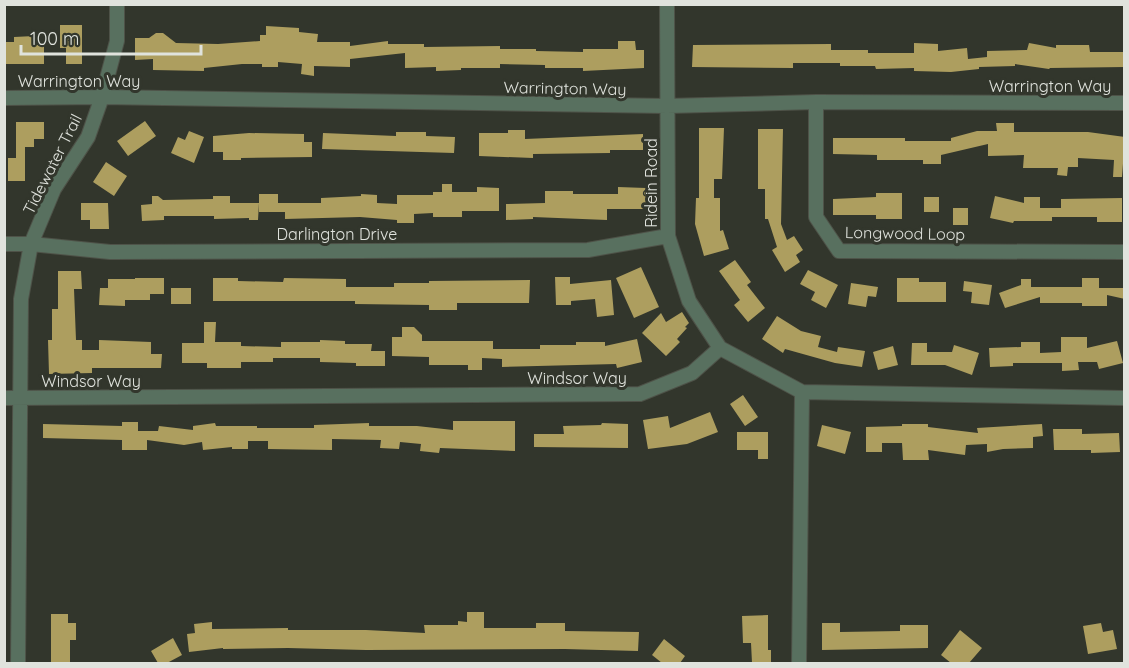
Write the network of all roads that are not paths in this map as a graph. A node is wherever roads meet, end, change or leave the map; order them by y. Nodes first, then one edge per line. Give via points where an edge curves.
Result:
1 (117, 4) edge
2 (667, 4) edge
3 (102, 97) junction
4 (4, 98) edge
5 (816, 102) junction
6 (1125, 103) edge
7 (667, 106) junction
8 (668, 236) junction
9 (4, 244) edge
10 (30, 244) junction
11 (1125, 252) edge
12 (720, 348) junction
13 (802, 392) junction
14 (4, 398) edge
15 (21, 398) junction
16 (1125, 398) edge
17 (18, 663) edge
18 (799, 663) edge

1 - 3 street, Tidewater Trail via 117,41
2 - 7 street, Ridein Road
3 - 4 street, Warrington Way
3 - 7 street, Warrington Way
3 - 10 street, Tidewater Trail via 88,137 54,189
5 - 6 street, Warrington Way
5 - 7 street, Warrington Way
5 - 11 street, Longwood Loop via 816,217 839,251
7 - 8 street, Ridein Road
8 - 10 street, Darlington Drive via 588,250 110,252
8 - 12 street, Ridein Road via 689,301
9 - 10 street, Darlington Drive
10 - 15 street, Tidewater Trail via 21,299
12 - 13 street
12 - 15 street, Windsor Way via 692,373 640,394
13 - 16 street
13 - 18 street
14 - 15 street, Windsor Way
15 - 17 street, Tidewater Trail

